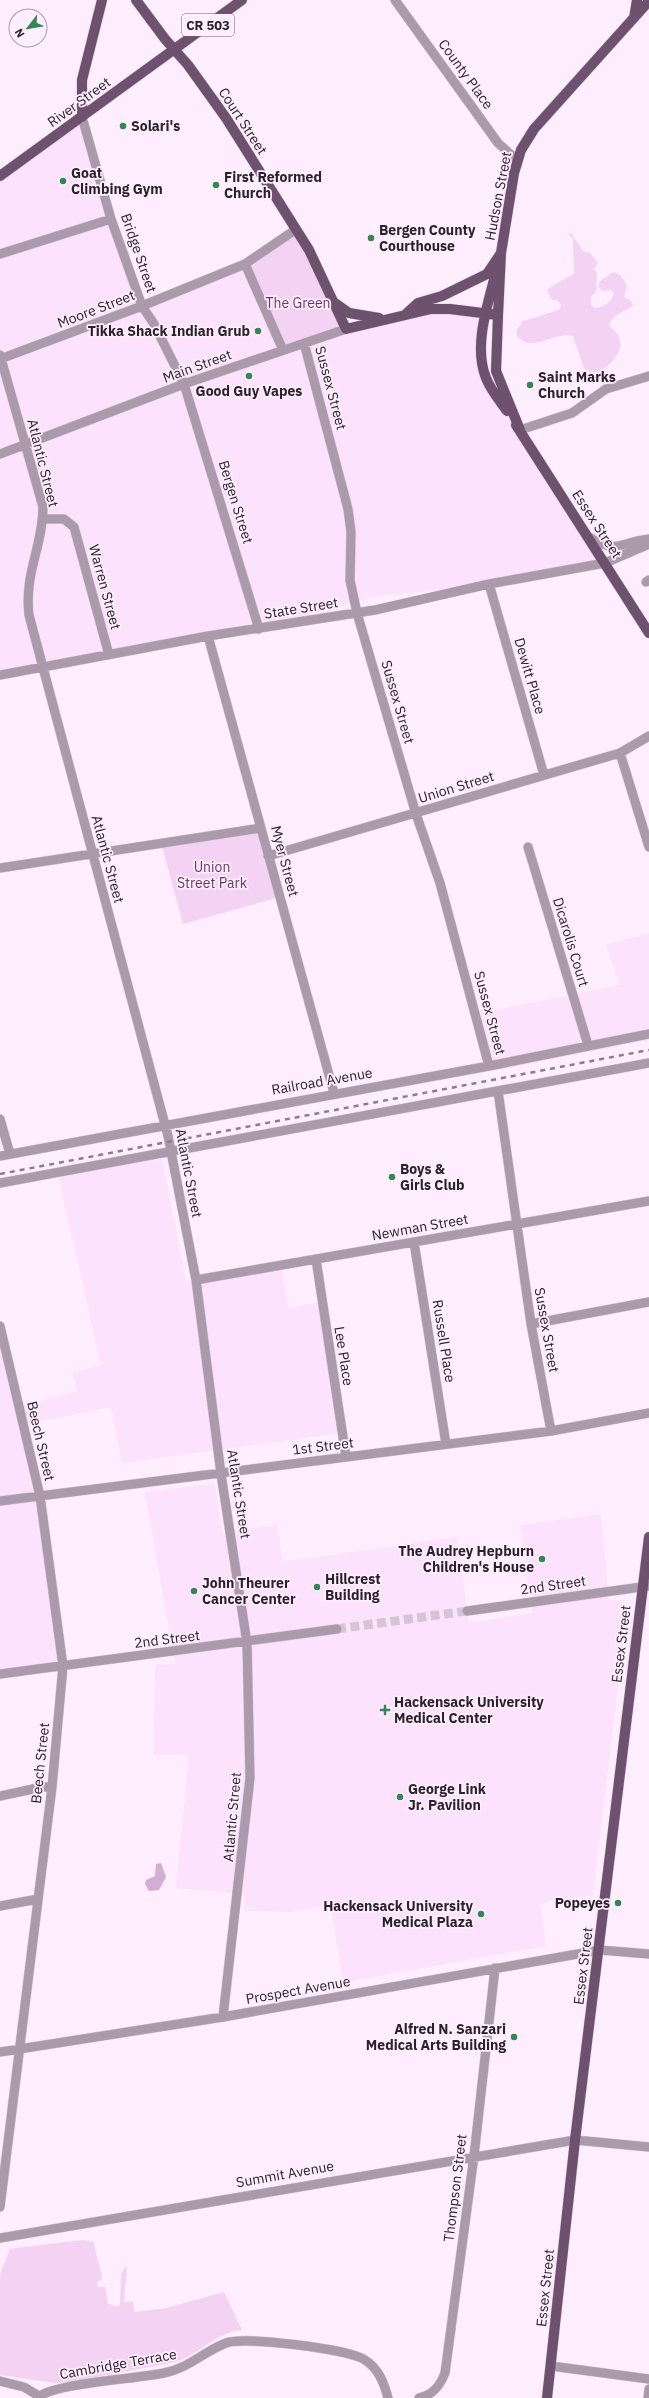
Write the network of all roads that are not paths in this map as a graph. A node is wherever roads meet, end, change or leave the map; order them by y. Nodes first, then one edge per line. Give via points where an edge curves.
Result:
1 (136, 0) edge
2 (242, 0) edge
3 (395, 0) edge
4 (637, 0) edge
5 (649, 1) edge
6 (104, 2) edge
7 (634, 18) junction
8 (176, 50) junction
9 (82, 117) junction
10 (517, 160) junction
11 (0, 176) edge
12 (111, 218) junction
13 (295, 230) junction
14 (502, 253) junction
15 (0, 254) edge
16 (245, 264) junction
17 (333, 302) junction
18 (142, 306) junction
19 (406, 313) junction
20 (486, 314) junction
21 (498, 315) junction
22 (385, 319) junction
23 (346, 329) junction
24 (304, 342) junction
25 (283, 350) junction
26 (0, 358) edge
27 (496, 371) joint
28 (649, 376) edge
29 (184, 384) junction
30 (520, 430) junction
31 (25, 446) junction
32 (0, 454) edge
33 (42, 520) junction
34 (589, 537) junction
35 (649, 539) edge
36 (649, 544) edge
37 (606, 563) junction
38 (489, 584) junction
39 (357, 613) junction
40 (259, 629) junction
41 (649, 633) edge
42 (208, 636) junction
43 (109, 655) junction
44 (43, 667) junction
45 (0, 675) edge
46 (649, 736) edge
47 (620, 753) junction
48 (544, 775) junction
49 (416, 814) junction
50 (261, 828) junction
51 (528, 847) dead end
52 (649, 847) edge
53 (92, 854) junction
54 (268, 856) junction
55 (0, 868) edge
56 (649, 1034) edge
57 (588, 1045) junction
58 (649, 1062) edge
59 (489, 1066) junction
60 (498, 1091) junction
61 (334, 1093) junction
62 (0, 1119) edge
63 (166, 1125) junction
64 (172, 1153) junction
65 (10, 1154) junction
66 (0, 1156) edge
67 (0, 1183) edge
68 (649, 1201) edge
69 (517, 1224) junction
70 (414, 1242) junction
71 (316, 1259) junction
72 (196, 1280) junction
73 (649, 1302) edge
74 (531, 1324) junction
75 (0, 1326) edge
76 (649, 1413) edge
77 (551, 1431) junction
78 (446, 1444) junction
79 (346, 1457) junction
80 (221, 1474) junction
81 (40, 1496) junction
82 (0, 1501) edge
83 (649, 1537) edge
84 (646, 1587) edge
85 (467, 1611) tunnel mouth
86 (337, 1629) tunnel mouth
87 (247, 1643) junction
88 (64, 1666) junction
89 (0, 1674) edge
90 (52, 1787) junction
91 (0, 1796) edge
92 (38, 1899) junction
93 (0, 1906) edge
94 (600, 1950) junction
95 (649, 1954) edge
96 (495, 1968) junction
97 (223, 2017) junction
98 (20, 2048) junction
99 (0, 2052) edge
100 (575, 2140) junction
101 (649, 2147) edge
102 (474, 2156) junction
103 (0, 2207) edge
104 (0, 2238) edge
105 (551, 2366) junction
106 (649, 2379) edge
107 (0, 2381) edge
108 (649, 2389) edge
109 (38, 2397) edge
110 (388, 2398) edge
111 (419, 2398) edge
112 (547, 2398) edge
113 (648, 2398) edge

1 - 8 main road, Court Street
2 - 8 main road, CR 503
3 - 10 street, County Place via 498,143
4 - 7 main road
5 - 7 main road, Hudson Street
6 - 9 main road, Bridge Street via 82,80
7 - 10 main road, Hudson Street via 534,129 524,142
8 - 9 main road, River Street / CR 503
8 - 13 main road, Court Street via 226,118
9 - 11 main road, River Street / CR 503
9 - 12 street, Bridge Street
10 - 14 main road, Hudson Street
12 - 15 street
12 - 18 street, Bridge Street
13 - 16 street, Moore Street
13 - 17 main road, Court Street via 309,250
14 - 19 main road, Main Street via 487,274 442,296 418,303
14 - 20 main road, Essex Street
14 - 21 main road, Hudson Street
16 - 18 street, Moore Street
16 - 25 street
17 - 22 main road via 349,313
17 - 23 main road, Court Street
18 - 26 street, Moore Street
18 - 29 street, Bridge Street via 154,324
19 - 20 main road, Main Street via 450,309
19 - 22 main road, Main Street
20 - 21 main road, Main Street
20 - 30 main road, Essex Street via 481,364 486,379
21 - 27 main road, Hudson Street
22 - 23 main road, Main Street
23 - 24 street, Main Street
24 - 25 street, Main Street
24 - 39 street, Sussex Street via 348,509 351,532 350,580
25 - 29 street, Main Street
26 - 31 street, Atlantic Street
27 - 30 main road, Essex Street
28 - 30 street via 606,389 572,413
29 - 31 street, Main Street
29 - 40 street, Bergen Street
30 - 34 main road, Essex Street
31 - 32 street, Main Street
31 - 33 street, Atlantic Street via 43,507
33 - 43 street, Warren Street via 64,519 74,527
33 - 44 street, Atlantic Street via 27,600
34 - 35 street via 611,547
34 - 37 main road, Essex Street
36 - 37 street, State Street
37 - 38 street, State Street
37 - 41 main road, Essex Street
38 - 39 street, State Street
38 - 48 street, Dewitt Place
39 - 40 street, State Street
39 - 49 street, Sussex Street
40 - 42 street, State Street
42 - 43 street, State Street
42 - 50 street, Myer Street
43 - 44 street, State Street
44 - 45 street, State Street
44 - 53 street, Atlantic Street
46 - 47 street, Union Street
47 - 48 street, Union Street
47 - 52 street
48 - 49 street, Union Street
49 - 54 street, Union Street
49 - 59 street, Sussex Street via 440,883
50 - 53 street
50 - 54 street, Myer Street
51 - 57 street, Dicarolis Court
53 - 55 street
53 - 63 street, Atlantic Street
54 - 61 street, Myer Street
56 - 57 street, Railroad Avenue
57 - 59 street, Railroad Avenue
58 - 60 street
59 - 61 street, Railroad Avenue
60 - 64 street
60 - 69 street, Sussex Street
61 - 63 street, Railroad Avenue
62 - 65 street
63 - 64 street, Atlantic Street
63 - 65 street, Railroad Avenue
64 - 67 street
64 - 72 street, Atlantic Street
65 - 66 street, Railroad Avenue
68 - 69 street, Newman Street
69 - 70 street, Newman Street
69 - 74 street, Sussex Street
70 - 71 street, Newman Street
70 - 78 street, Russell Place
71 - 72 street, Newman Street
71 - 79 street, Lee Place
72 - 80 street, Atlantic Street
73 - 74 street
74 - 77 street, Sussex Street
75 - 81 street, Beech Street
76 - 77 street, 1st Street
77 - 78 street, 1st Street
78 - 79 street, 1st Street
79 - 80 street, 1st Street
80 - 81 street, 1st Street
80 - 87 street, Atlantic Street
81 - 82 street, 1st Street
81 - 88 street, Beech Street
83 - 84 main road, Essex Street
84 - 85 street, 2nd Street
84 - 94 main road, Essex Street
86 - 87 street, 2nd Street
87 - 88 street, 2nd Street
87 - 97 street, Atlantic Street via 250,1778
88 - 89 street, 2nd Street
88 - 90 street, Beech Street
90 - 91 street
90 - 92 street, Beech Street
92 - 93 street
92 - 98 street, Beech Street
94 - 95 street, Prospect Avenue
94 - 96 street, Prospect Avenue
94 - 100 main road, Essex Street
96 - 97 street, Prospect Avenue
96 - 102 street, Thompson Street
97 - 98 street, Prospect Avenue
98 - 99 street, Prospect Avenue
98 - 103 street, Beech Street
100 - 101 street, Summit Avenue
100 - 102 street, Summit Avenue
100 - 105 main road, Essex Street
102 - 104 street, Summit Avenue
102 - 111 street, Thompson Street via 445,2373 438,2388
105 - 106 street
105 - 112 main road, Essex Street
107 - 109 street, Cambridge Terrace via 24,2386
108 - 113 street
109 - 110 street, Cambridge Terrace via 60,2389 179,2369 225,2343 249,2340 356,2356 372,2366 379,2375

